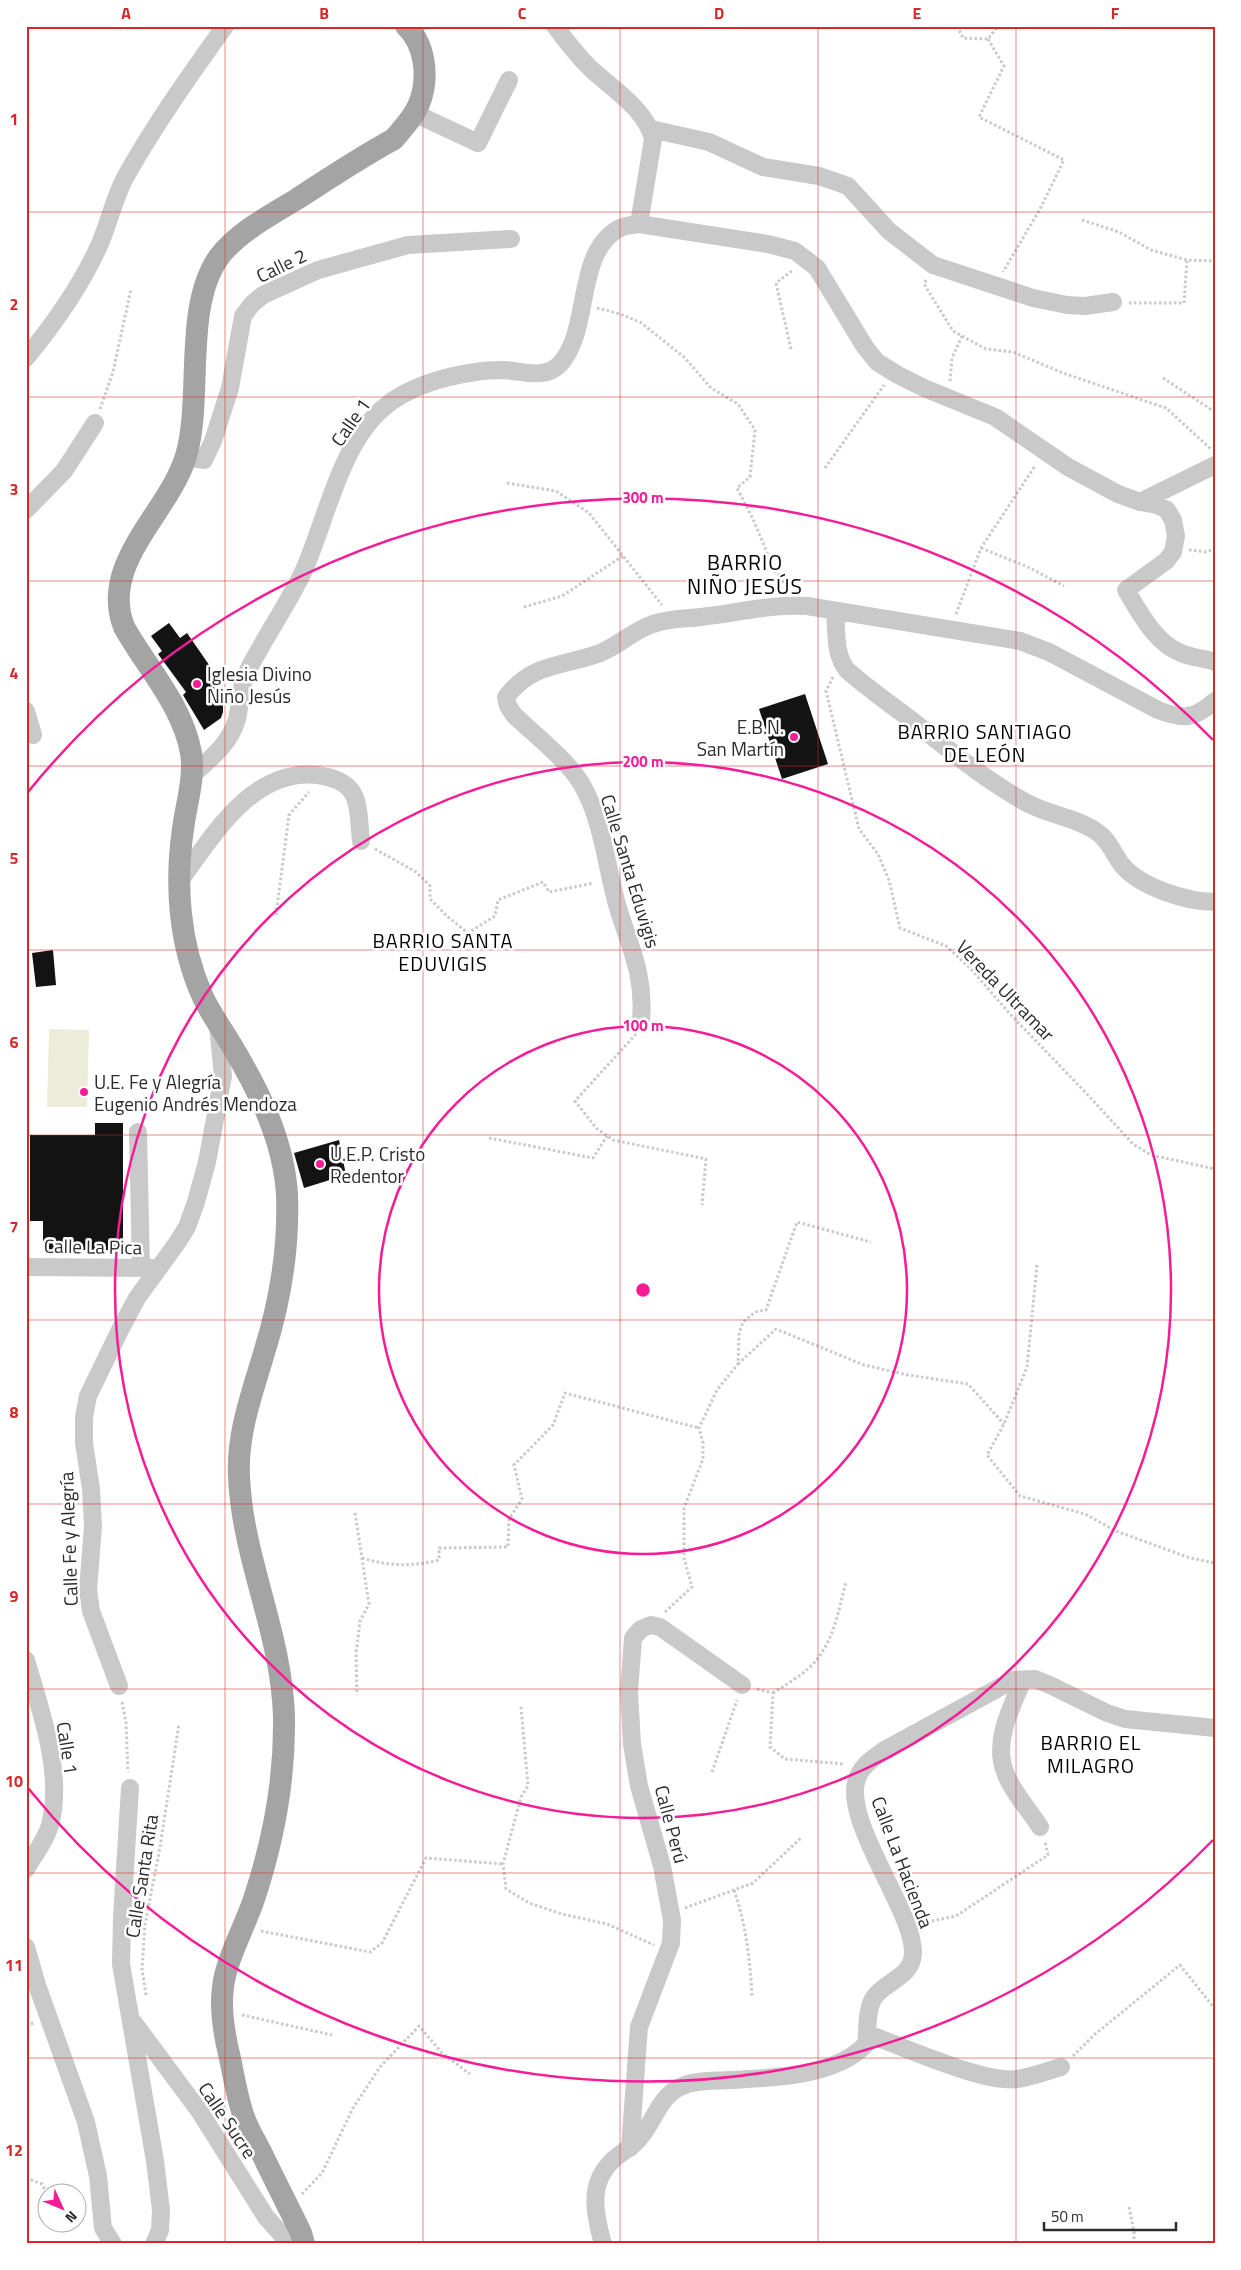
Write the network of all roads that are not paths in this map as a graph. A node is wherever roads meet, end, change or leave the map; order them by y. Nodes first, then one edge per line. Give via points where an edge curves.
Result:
1 (225, 26) edge
2 (406, 26) edge
3 (556, 26) edge
4 (509, 80) dead end
5 (414, 113) junction
6 (651, 129) junction
7 (639, 224) junction
8 (511, 240) dead end
9 (1113, 302) road end
10 (26, 358) edge
11 (95, 423) road end
12 (186, 457) junction
13 (1215, 465) edge
14 (1140, 502) junction
15 (26, 510) edge
16 (835, 611) junction
17 (1215, 662) edge
18 (1215, 702) edge
19 (26, 710) edge
20 (34, 735) edge
21 (191, 776) junction
22 (361, 841) road end
23 (179, 882) junction
24 (1215, 902) edge
25 (641, 1019) road end
26 (218, 1024) junction
27 (138, 1132) dead end
28 (26, 1266) edge
29 (141, 1268) junction
30 (160, 1268) junction
31 (26, 1660) edge
32 (1022, 1680) junction
33 (742, 1685) road end
34 (119, 1686) road end
35 (1215, 1728) edge
36 (130, 1788) road end
37 (1040, 1827) road end
38 (26, 1869) edge
39 (26, 1947) edge
40 (131, 2019) junction
41 (868, 2034) junction
42 (1061, 2067) road end
43 (630, 2148) junction
44 (113, 2244) edge
45 (154, 2244) edge
46 (290, 2244) edge
47 (304, 2244) edge
48 (603, 2244) edge

1 - 10 street via 125,177 86,272
2 - 5 main road via 420,44 424,64 424,88
3 - 6 street via 589,67 642,116
4 - 5 street via 478,143
5 - 12 main road via 394,139 258,224 219,257 202,297
6 - 7 street via 653,138
6 - 9 street via 709,142 763,167 819,176 848,186 889,231 932,265 1033,298 1067,305
7 - 14 street via 795,251 817,268 877,362 892,372 995,417 1068,467
7 - 21 street, Calle 1 via 621,227 606,239 597,254 576,335 559,366 533,374 494,370 442,379 405,394 383,408 371,421 333,490 304,569 245,680 230,737
8 - 12 street, Calle 2 via 408,246 318,270 263,295 243,316 230,388 204,460
11 - 15 street via 64,471
12 - 21 main road via 174,484 133,548 118,595 119,614 124,627 175,707 191,754
13 - 14 street
14 - 17 street via 1167,510 1176,536 1173,552 1166,561 1126,590 1149,627 1172,649
16 - 18 street, Calle Santa Eduvigis via 1020,641 1174,716 1190,717
16 - 24 street via 840,662 863,684 979,774 1028,804 1055,816 1080,822 1097,832 1110,844 1122,865 1146,884 1174,895
16 - 25 street, Calle Santa Eduvigis via 794,605 762,607 651,624 602,652 542,669 517,683 506,697 514,715 568,767 590,803 640,979 643,998
19 - 20 street
21 - 23 main road
22 - 23 street via 356,797 351,788 323,776 302,774 283,777 241,804 212,836
23 - 26 main road via 182,925 192,963 202,995
26 - 30 street, Calle Fe y Alegría via 223,1076 207,1162 187,1227
26 - 47 main road via 258,1092 278,1145 287,1191 281,1282 270,1332 251,1392 239,1449 238,1475 244,1519 281,1680 284,1718 282,1764 270,1845 223,1987 224,2035 245,2120
27 - 29 street
28 - 29 street, Calle La Pica
29 - 30 street, Calle La Pica
30 - 34 street, Calle Fe y Alegría via 137,1298 120,1330 88,1396 84,1417 93,1526 88,1590 91,1611
31 - 38 street, Calle 1 via 52,1762 53,1798 50,1826
32 - 35 street, Calle La Hacienda via 1035,1679 1125,1719
32 - 37 street via 1006,1719 1001,1760 1005,1774
32 - 41 street, Calle La Hacienda via 1014,1680 961,1707 883,1751 865,1765 858,1776 856,1803 882,1874 910,1933 913,1954 909,1968 873,1999
33 - 43 street, Calle Perú via 660,1627 641,1628 634,1638 628,1692 632,1744 639,1786 662,1866 671,1914 671,1943 639,2027
36 - 40 street via 122,1964
39 - 44 street via 86,2122 98,2176 103,2228
40 - 45 street via 161,2210 160,2230
40 - 46 street, Calle Sucre via 200,2112 266,2217
41 - 42 street via 947,2064 1001,2080
41 - 43 street, Calle La Hacienda via 860,2051 831,2067 680,2086 668,2095 641,2138
43 - 48 street, Calle La Hacienda via 602,2171 597,2183 595,2203

